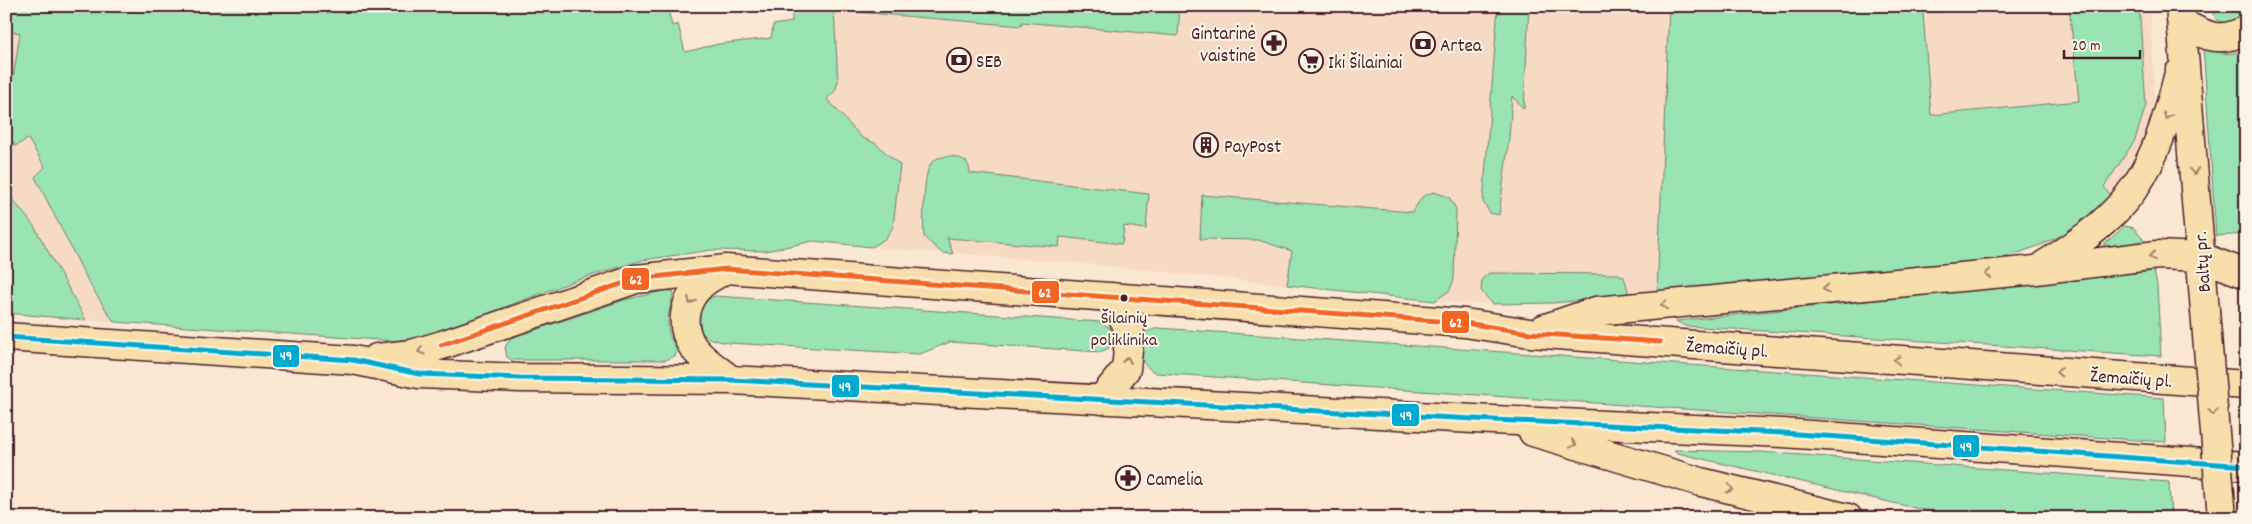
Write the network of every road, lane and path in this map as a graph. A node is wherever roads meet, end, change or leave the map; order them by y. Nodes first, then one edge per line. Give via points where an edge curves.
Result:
1 (2181, 14) edge
2 (2246, 30) edge
3 (2184, 52) junction
4 (2201, 257) junction
5 (726, 270) junction
6 (2036, 270) junction
7 (2246, 274) edge
8 (1112, 297) junction
9 (1530, 333) junction
10 (6, 337) edge
11 (353, 360) junction
12 (731, 380) junction
13 (2246, 386) edge
14 (1100, 400) junction
15 (1493, 420) junction
16 (2246, 466) edge
17 (1848, 518) edge
18 (2222, 518) edge

1 - 2 main road via 2214,38 2229,38
1 - 3 main road, Baltų pr.
3 -> 4 main road, Baltų pr.
3 -> 6 main road via 2170,109 2154,156 2141,180 2110,218 2075,246
4 -> 6 main road via 2157,255
4 - 7 main road
4 -> 18 main road, Baltų pr., bridge
5 - 8 main road, Žemaičių pl.
5 -> 11 main road, Žemaičių pl. via 636,279 412,354
5 -> 12 main road via 702,284 691,298 683,319 685,332 694,348
6 -> 9 main road via 1596,311
8 - 9 main road, Žemaičių pl. via 1465,323
14 -> 8 main road via 1126,369 1130,331
13 -> 9 main road, Žemaičių pl.
10 - 11 main road, Žemaičių pl.
11 - 12 main road, Žemaičių pl. via 419,374
12 - 14 main road, Žemaičių pl.
14 - 15 main road, Žemaičių pl.
15 - 16 main road, Žemaičių pl. via 1783,432
15 -> 17 main road via 1701,482

